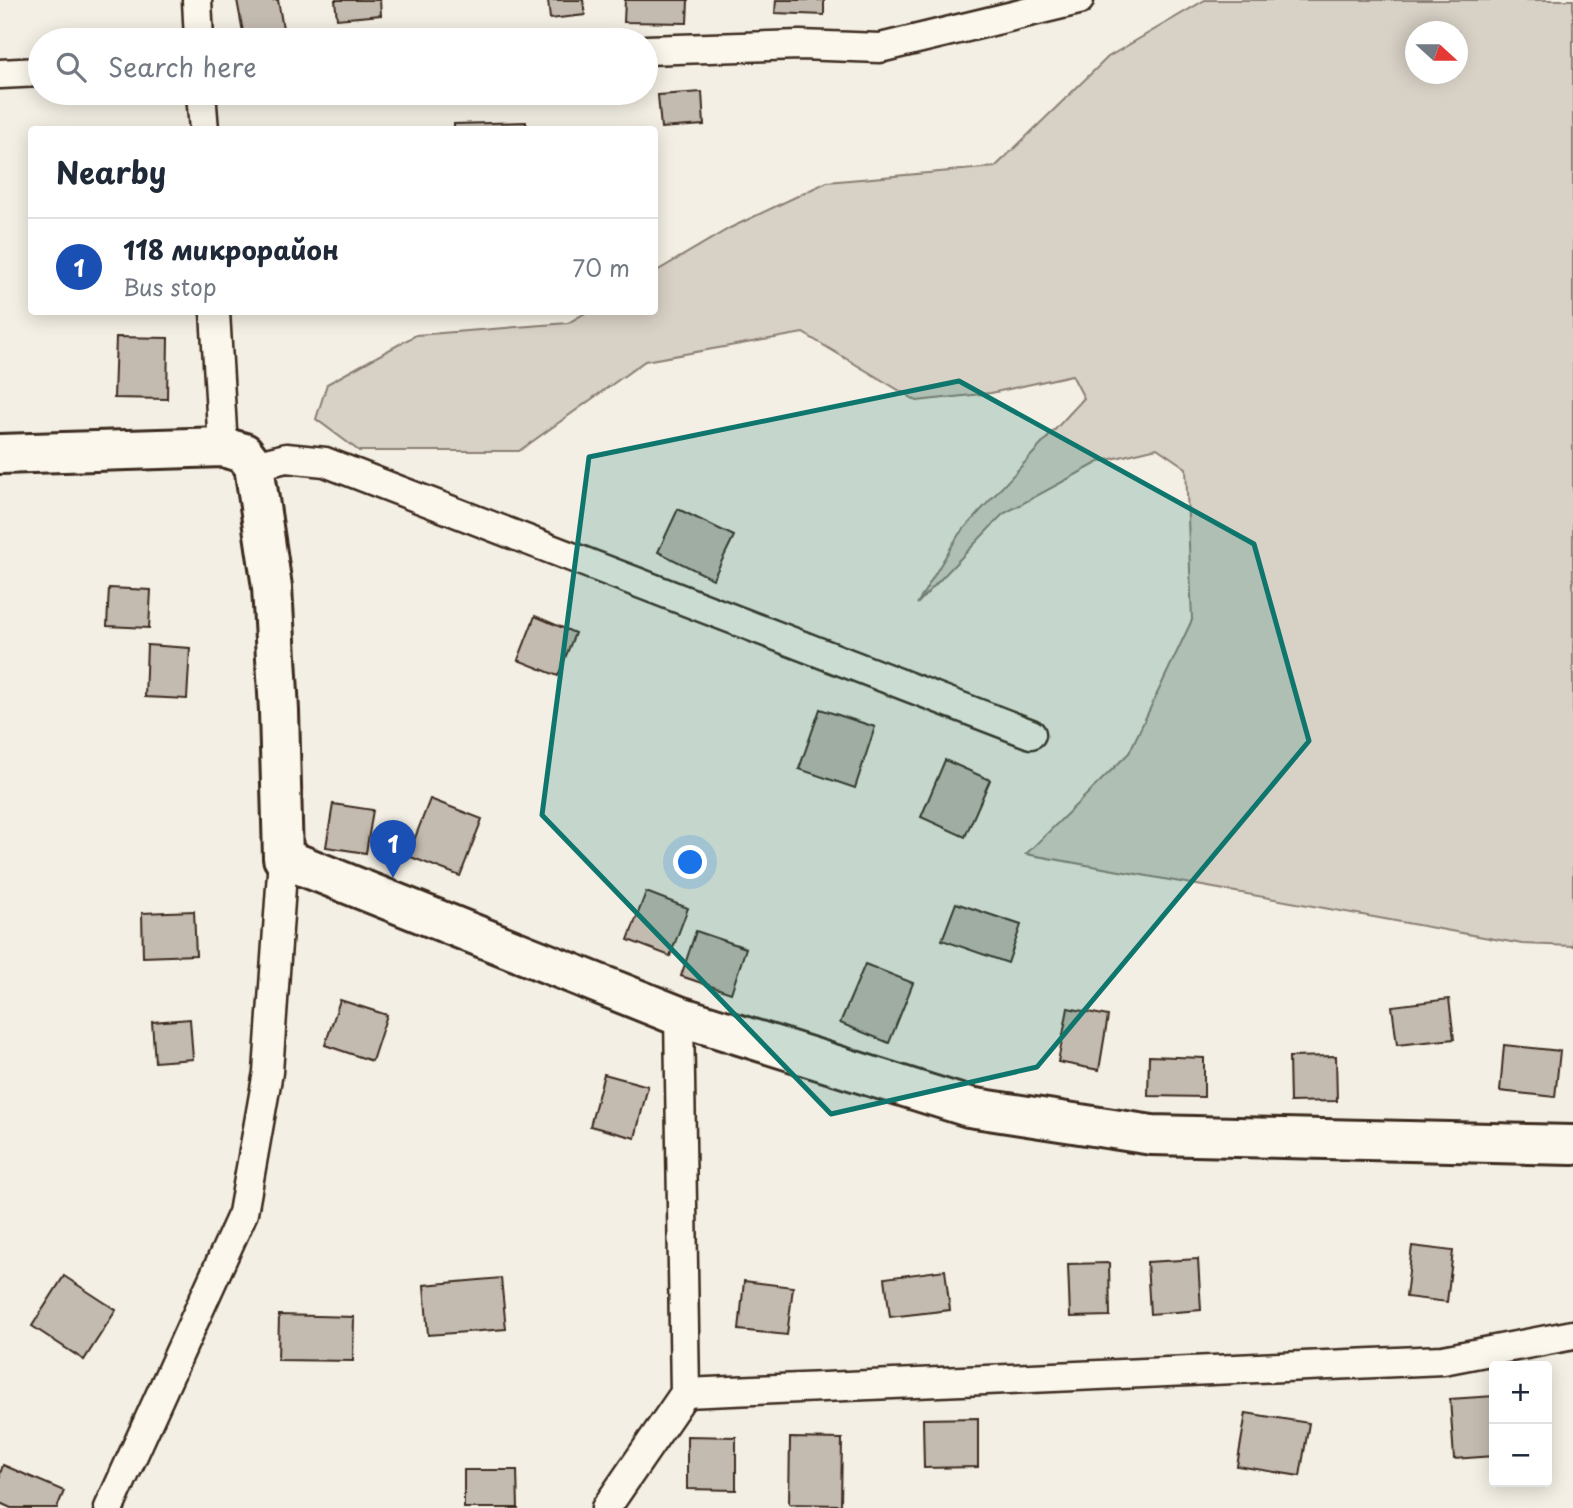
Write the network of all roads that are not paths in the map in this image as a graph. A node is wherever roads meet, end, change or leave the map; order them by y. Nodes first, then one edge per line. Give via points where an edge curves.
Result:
1 (197, 0) edge
2 (994, 0) edge
3 (1079, 0) edge
4 (980, 24) junction
5 (198, 28) edge
6 (658, 50) edge
7 (28, 73) edge
8 (0, 74) edge
9 (202, 105) edge
10 (204, 126) edge
11 (215, 315) edge
12 (0, 454) edge
13 (238, 456) junction
14 (1031, 734) dead end
15 (283, 858) junction
16 (679, 1016) junction
17 (1573, 1145) edge
18 (1573, 1335) edge
19 (685, 1393) junction
20 (109, 1508) edge
21 (606, 1508) edge

1 - 5 street
2 - 4 street
3 - 4 street
4 - 6 street via 880,48 800,45
7 - 8 street
9 - 10 street
11 - 13 street
12 - 13 street
13 - 14 street via 325,462
13 - 15 street via 272,587
15 - 16 street
15 - 20 street via 268,1072 243,1213
16 - 17 street via 970,1107 1152,1135
16 - 19 street
18 - 19 street via 1443,1360
19 - 21 street

